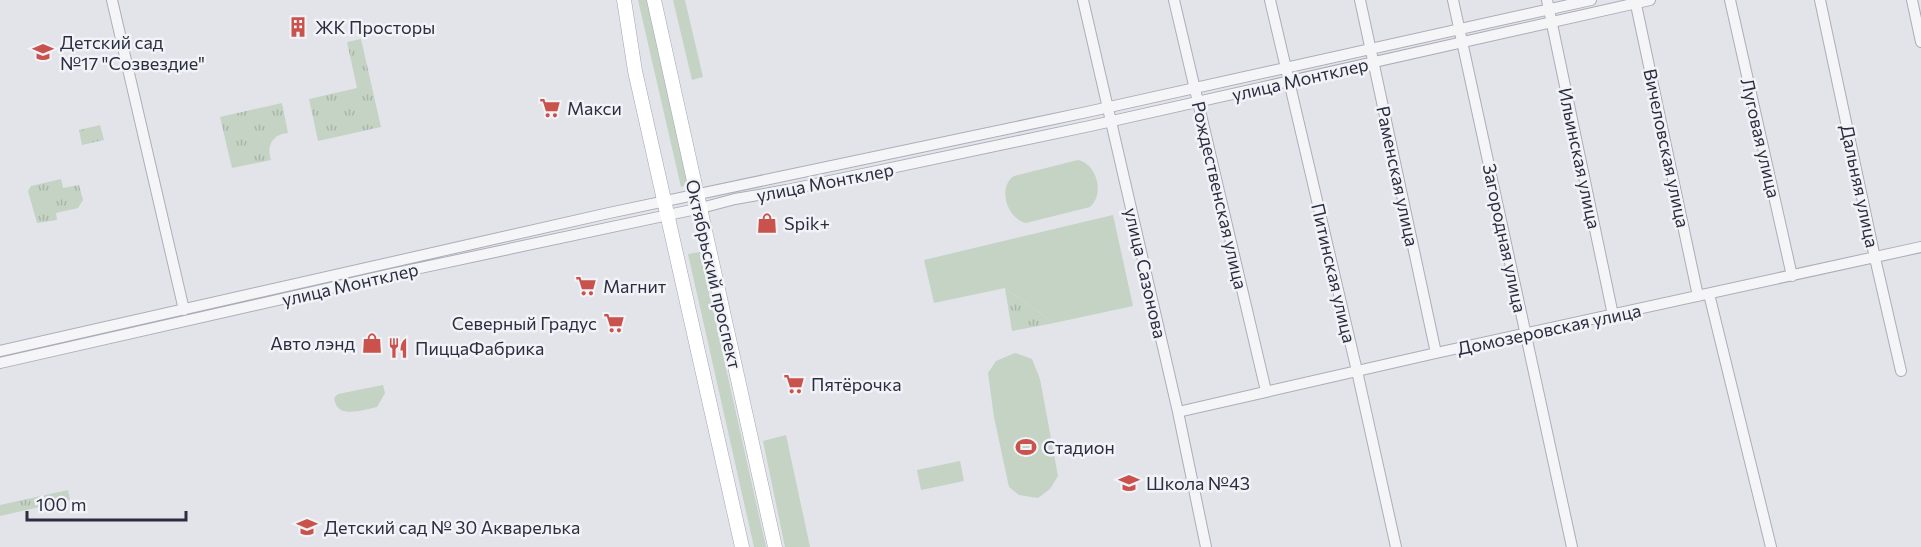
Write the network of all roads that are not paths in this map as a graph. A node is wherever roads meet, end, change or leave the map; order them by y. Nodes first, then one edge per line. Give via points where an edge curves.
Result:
1 (112, 0) edge
2 (624, 0) edge
3 (654, 0) edge
4 (1083, 0) edge
5 (1174, 0) edge
6 (1270, 0) edge
7 (1359, 0) edge
8 (1453, 0) edge
9 (1591, 0) edge
10 (1650, 0) edge
11 (1730, 0) edge
12 (1820, 0) edge
13 (1912, 0) edge
14 (1636, 2) edge
15 (1548, 5) edge
16 (1552, 22) junction
17 (1460, 29) junction
18 (1463, 42) junction
19 (1921, 42) edge
20 (1370, 48) junction
21 (1373, 62) junction
22 (1285, 68) junction
23 (1289, 81) junction
24 (1195, 89) junction
25 (1198, 102) junction
26 (1108, 108) junction
27 (1111, 121) junction
28 (699, 201) junction
29 (666, 208) junction
30 (1921, 248) edge
31 (1875, 258) junction
32 (1792, 276) junction
33 (1703, 295) junction
34 (184, 310) junction
35 (1613, 315) junction
36 (1525, 334) junction
37 (0, 351) edge
38 (1436, 353) junction
39 (0, 363) edge
40 (1357, 371) junction
41 (1901, 371) dead end
42 (1266, 391) junction
43 (1178, 411) junction
44 (742, 547) edge
45 (775, 547) edge
46 (1206, 547) edge
47 (1396, 547) edge
48 (1572, 547) edge
49 (1771, 547) edge

1 - 34 street
2 - 29 main road, Октябрьский проспект via 635,71
3 - 28 main road, Октябрьский проспект
4 - 26 street, улица Сазонова
5 - 24 street, Рождественская улица
6 - 22 street, Питинская улица
7 - 20 street, Раменская улица
8 - 17 street, Загородная улица
9 - 15 street, улица Монтклер
10 - 14 street, улица Монтклер
11 - 32 street, Луговая улица
12 - 31 street, Дальняя улица
13 - 19 street
14 - 16 street, улица Монтклер
14 - 33 street, Вичеловская улица
15 - 16 street, Ильинская улица
15 - 17 street, улица Монтклер
16 - 18 street, улица Монтклер
16 - 35 street, Ильинская улица
17 - 18 street, Загородная улица
17 - 20 street, улица Монтклер
18 - 21 street, улица Монтклер
18 - 36 street, Загородная улица
20 - 21 street, Раменская улица
20 - 22 street, улица Монтклер
21 - 23 street, улица Монтклер
21 - 38 street, Раменская улица
22 - 23 street, Питинская улица
22 - 24 street, улица Монтклер
23 - 25 street, улица Монтклер
23 - 40 street, Питинская улица
24 - 25 street, Рождественская улица
24 - 26 street, улица Монтклер
25 - 27 street, улица Монтклер
25 - 42 street, Рождественская улица
26 - 27 street, улица Сазонова
26 - 28 street, улица Монтклер
27 - 28 street, улица Монтклер via 809,186
27 - 43 street, улица Сазонова
28 - 29 street, улица Монтклер
28 - 45 main road, Октябрьский проспект
29 - 34 street, улица Монтклер
29 - 39 street, улица Монтклер
29 - 44 main road, Октябрьский проспект
30 - 31 street, Домозеровская улица
31 - 32 street, Домозеровская улица
31 - 41 street, Дальняя улица
32 - 33 street, Домозеровская улица
33 - 35 street, Домозеровская улица
33 - 49 street, Вичеловская улица
34 - 37 street, улица Монтклер
35 - 36 street, Домозеровская улица
36 - 38 street, Домозеровская улица
36 - 48 street, Загородная улица
38 - 40 street, Домозеровская улица
40 - 42 street, Домозеровская улица
40 - 47 street, Питинская улица
42 - 43 street, Домозеровская улица
43 - 46 street, улица Сазонова

